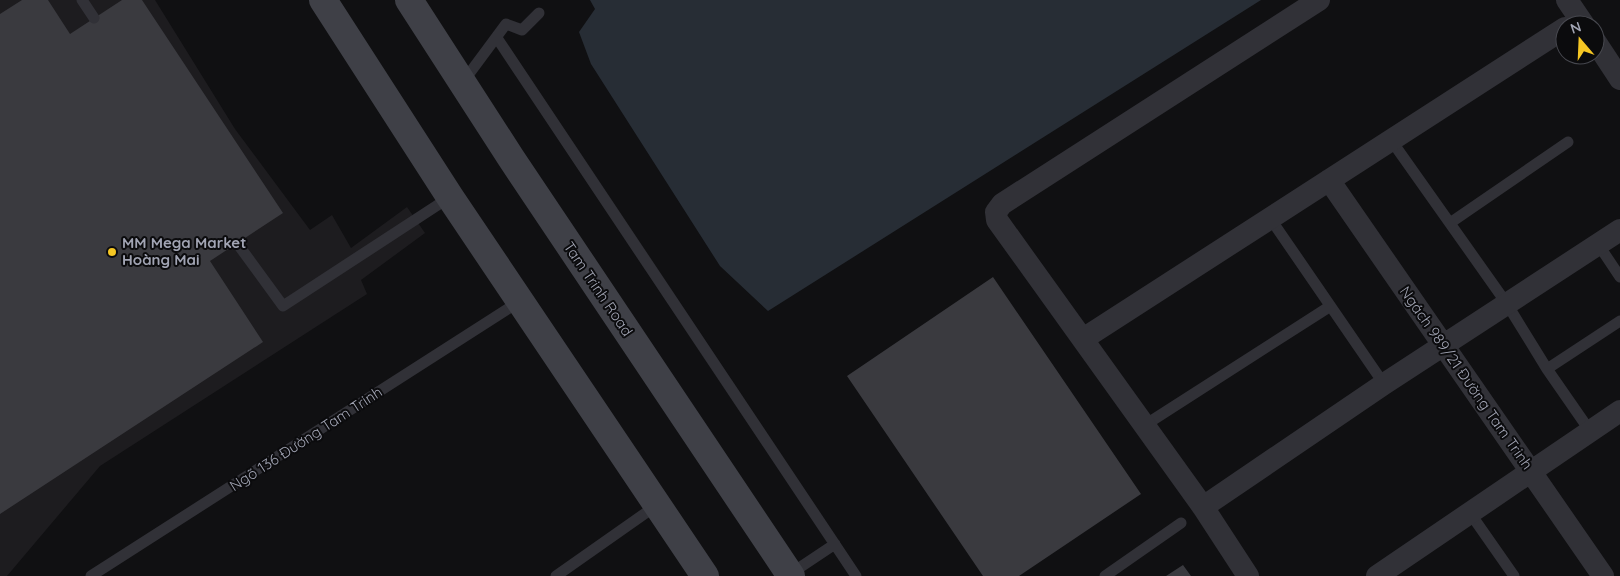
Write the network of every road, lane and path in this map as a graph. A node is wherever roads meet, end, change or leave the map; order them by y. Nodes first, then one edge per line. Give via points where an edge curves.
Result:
1 (83, 0) edge
2 (323, 0) edge
3 (408, 0) edge
4 (1319, 0) edge
5 (1567, 0) edge
6 (539, 12) dead end
7 (1572, 15) edge
8 (94, 18) dead end
9 (1555, 37) edge
10 (496, 38) junction
11 (1605, 56) edge
12 (1620, 79) edge
13 (462, 83) junction
14 (1391, 140) junction
15 (1568, 142) dead end
16 (1329, 180) junction
17 (450, 197) junction
18 (1270, 218) junction
19 (1450, 223) junction
20 (1620, 230) edge
21 (237, 243) dead end
22 (1598, 244) junction
23 (1620, 278) edge
24 (520, 302) junction
25 (1507, 304) junction
26 (1329, 307) junction
27 (1620, 321) edge
28 (1083, 339) junction
29 (1444, 345) junction
30 (1548, 369) junction
31 (1384, 384) junction
32 (1620, 412) edge
33 (1145, 425) junction
34 (1590, 432) junction
35 (1531, 472) junction
36 (657, 505) junction
37 (1203, 506) junction
38 (1470, 513) junction
39 (1181, 523) dead end
40 (834, 544) junction
41 (791, 575) edge
42 (91, 576) edge
43 (556, 576) edge
44 (705, 576) edge
45 (856, 576) edge
46 (1105, 576) edge
47 (1248, 576) edge
48 (1377, 576) edge
49 (1514, 576) edge
50 (1603, 576) edge

1 - 8 lane
2 - 17 main road
3 - 13 main road, Tam Trinh Road
4 - 28 street via 1002,204 996,212 996,220
5 - 7 street
6 - 10 lane via 522,30 506,24
9 - 14 street
10 - 13 lane
10 - 40 lane
11 - 12 street
13 - 41 main road, Tam Trinh Road
14 - 16 street
14 - 19 lane
15 - 19 lane
16 - 18 street
16 - 29 street, Ngách 989/21 Đường Tam Trinh
17 - 21 lane via 283,306
17 - 24 main road
18 - 26 lane
18 - 28 street
19 - 25 lane
20 - 22 street
22 - 23 lane
22 - 25 street
24 - 36 main road
24 - 42 lane, Ngõ 136 Đường Tam Trinh
25 - 29 street
25 - 30 lane
26 - 31 lane
26 - 33 lane
27 - 30 lane
28 - 33 street
29 - 31 street
29 - 35 street, Ngách 989/21 Đường Tam Trinh
30 - 34 lane
31 - 37 street
32 - 34 street
33 - 37 street
34 - 35 street
35 - 38 street
35 - 50 street, Ngách 989/21 Đường Tam Trinh
36 - 43 lane
36 - 44 main road
37 - 47 street
38 - 48 street
38 - 49 lane
39 - 46 lane
40 - 41 lane
40 - 45 lane

